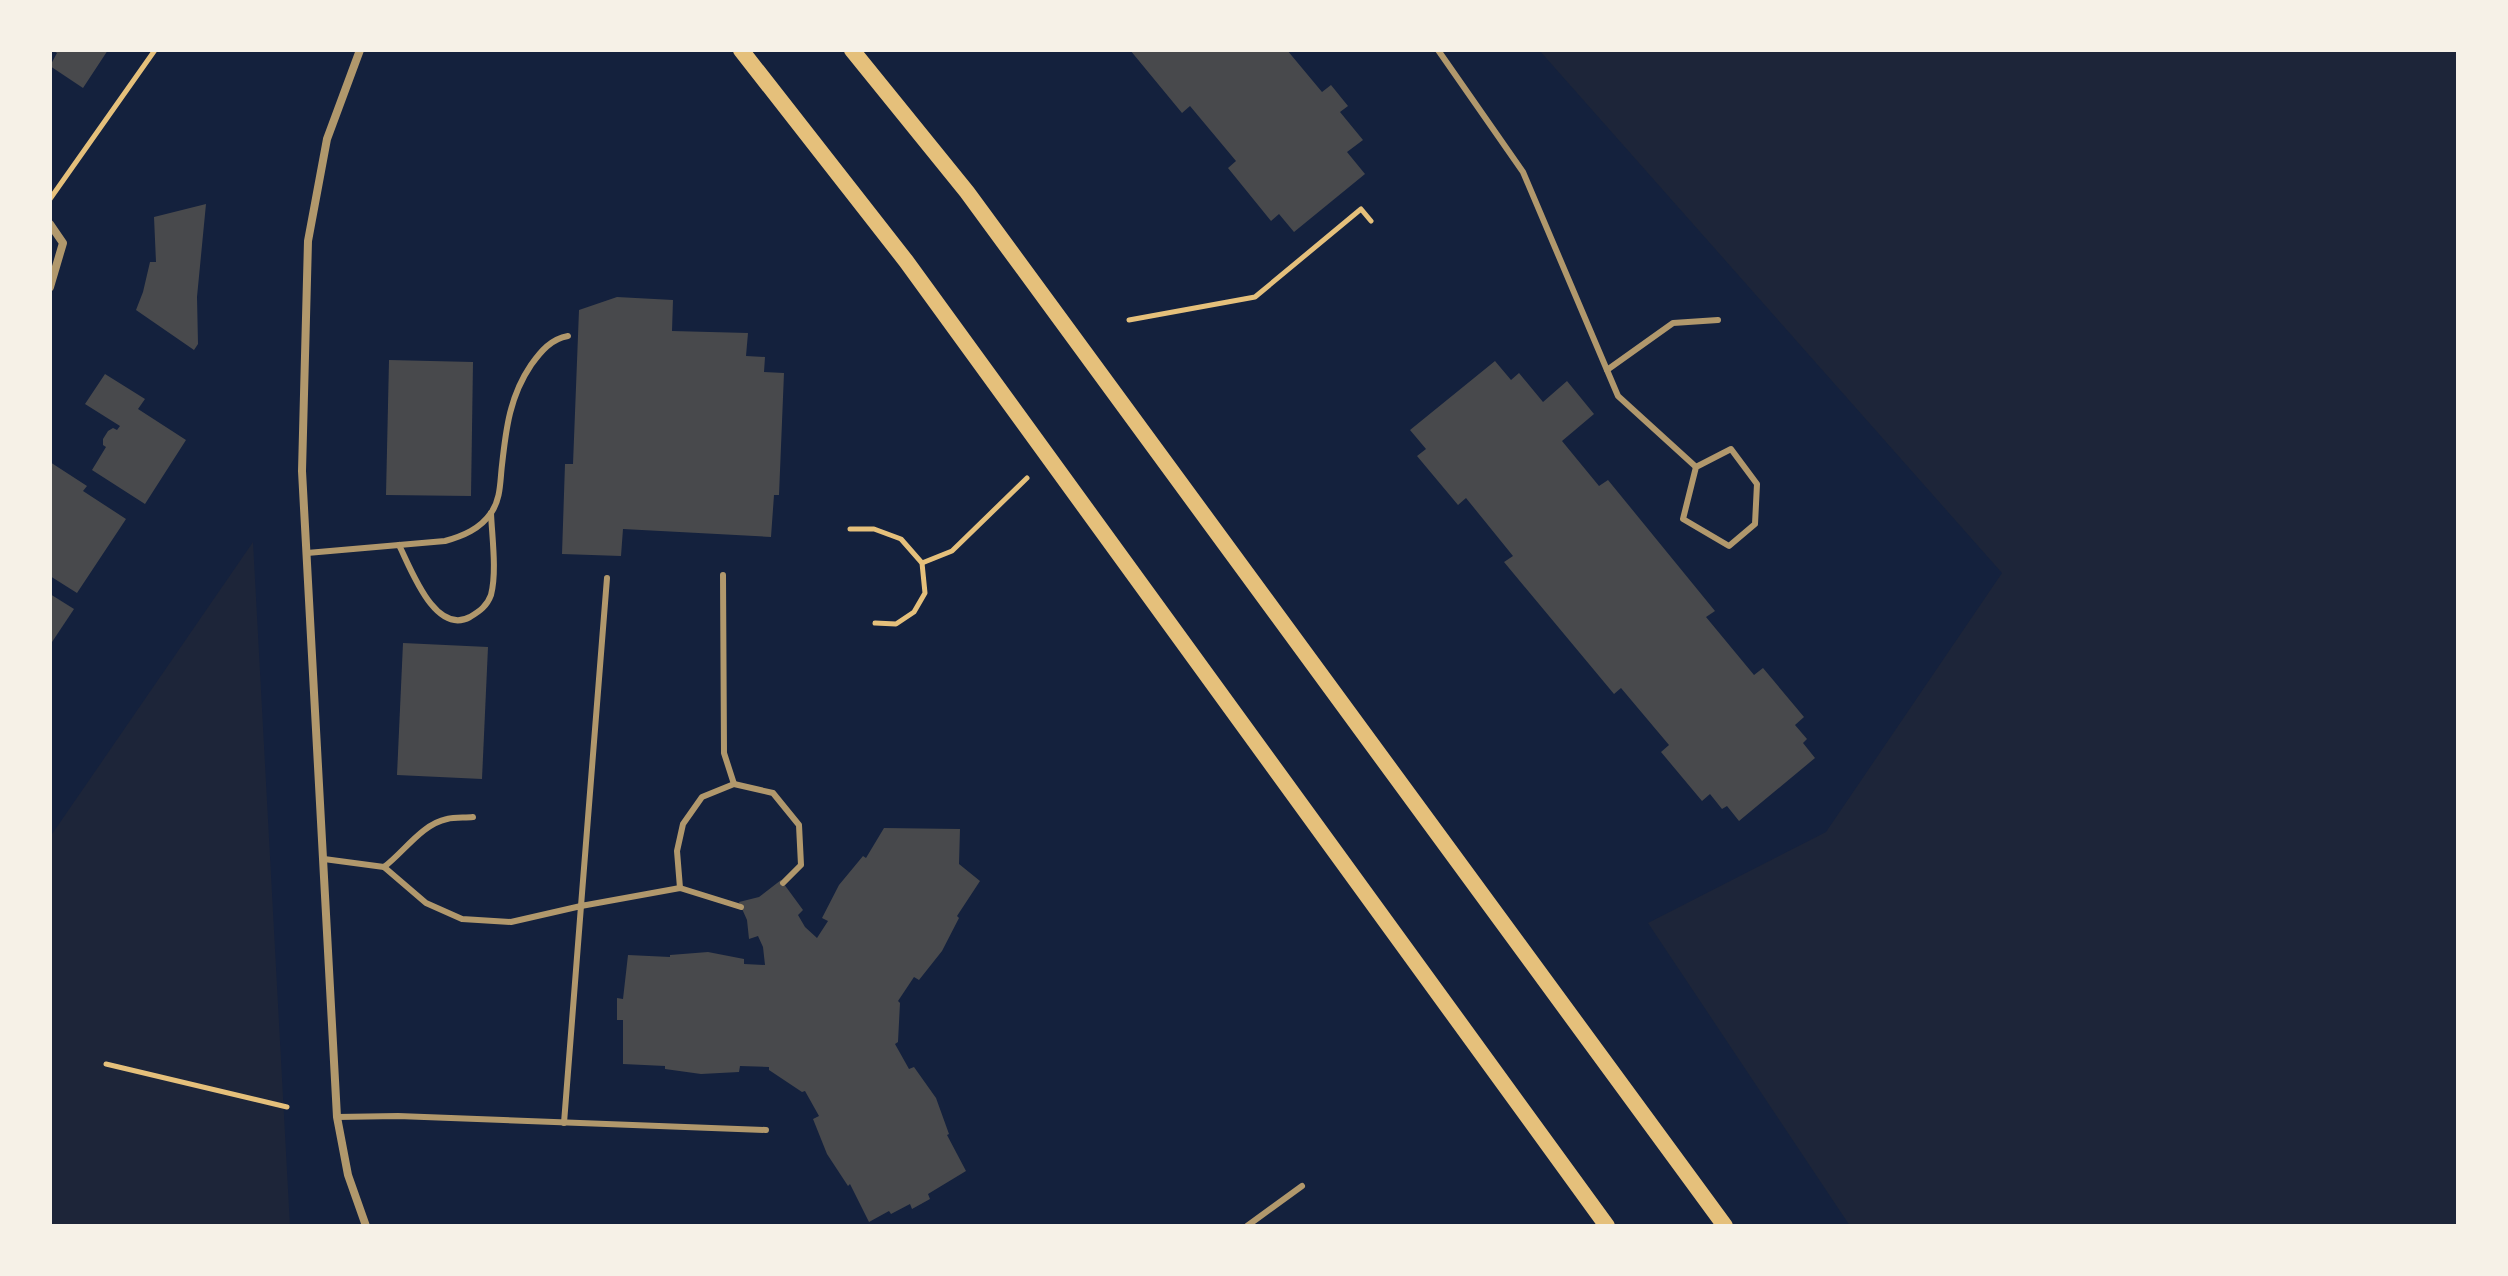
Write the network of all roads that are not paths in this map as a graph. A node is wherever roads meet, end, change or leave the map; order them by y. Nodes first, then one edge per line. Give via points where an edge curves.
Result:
1 (360, 50) edge
2 (741, 50) edge
3 (852, 50) edge
4 (1438, 50) edge
5 (50, 224) edge
6 (50, 287) edge
7 (1718, 320) dead end
8 (568, 336) dead end
9 (1607, 370) junction
10 (1696, 467) junction
11 (491, 513) junction
12 (399, 545) junction
13 (307, 553) junction
14 (723, 575) dead end
15 (607, 578) dead end
16 (734, 784) junction
17 (473, 817) dead end
18 (324, 859) junction
19 (384, 867) junction
20 (783, 883) dead end
21 (680, 888) junction
22 (581, 906) junction
23 (741, 907) dead end
24 (337, 1117) junction
25 (564, 1123) junction
26 (766, 1130) dead end
27 (1302, 1186) dead end
28 (366, 1226) edge
29 (1247, 1226) edge
30 (1607, 1226) edge
31 (1725, 1226) edge

1 - 13 street via 327,139 308,241 302,471
2 - 30 main road via 906,261
3 - 31 main road via 967,192
4 - 9 lane via 1523,172
5 - 6 street via 63,243
7 - 9 lane via 1673,323
8 - 11 lane via 556,338 520,381
9 - 10 lane via 1618,396
10 - 10 lane via 1683,519 1729,546 1755,524 1757,484 1731,449
11 - 12 lane via 464,536
11 - 12 lane via 491,594 483,610 464,620 446,618 429,604
12 - 13 lane
13 - 18 street
14 - 16 lane via 724,753
15 - 22 lane
16 - 20 lane via 773,793 799,825 801,865
16 - 21 lane via 702,797 683,824 677,851
17 - 19 lane via 445,819 423,830
18 - 19 lane
18 - 24 street
19 - 22 lane via 426,903 462,919 511,922
21 - 22 lane
21 - 23 lane
22 - 25 lane
24 - 25 lane
24 - 28 street via 348,1175
25 - 26 lane
27 - 29 lane

